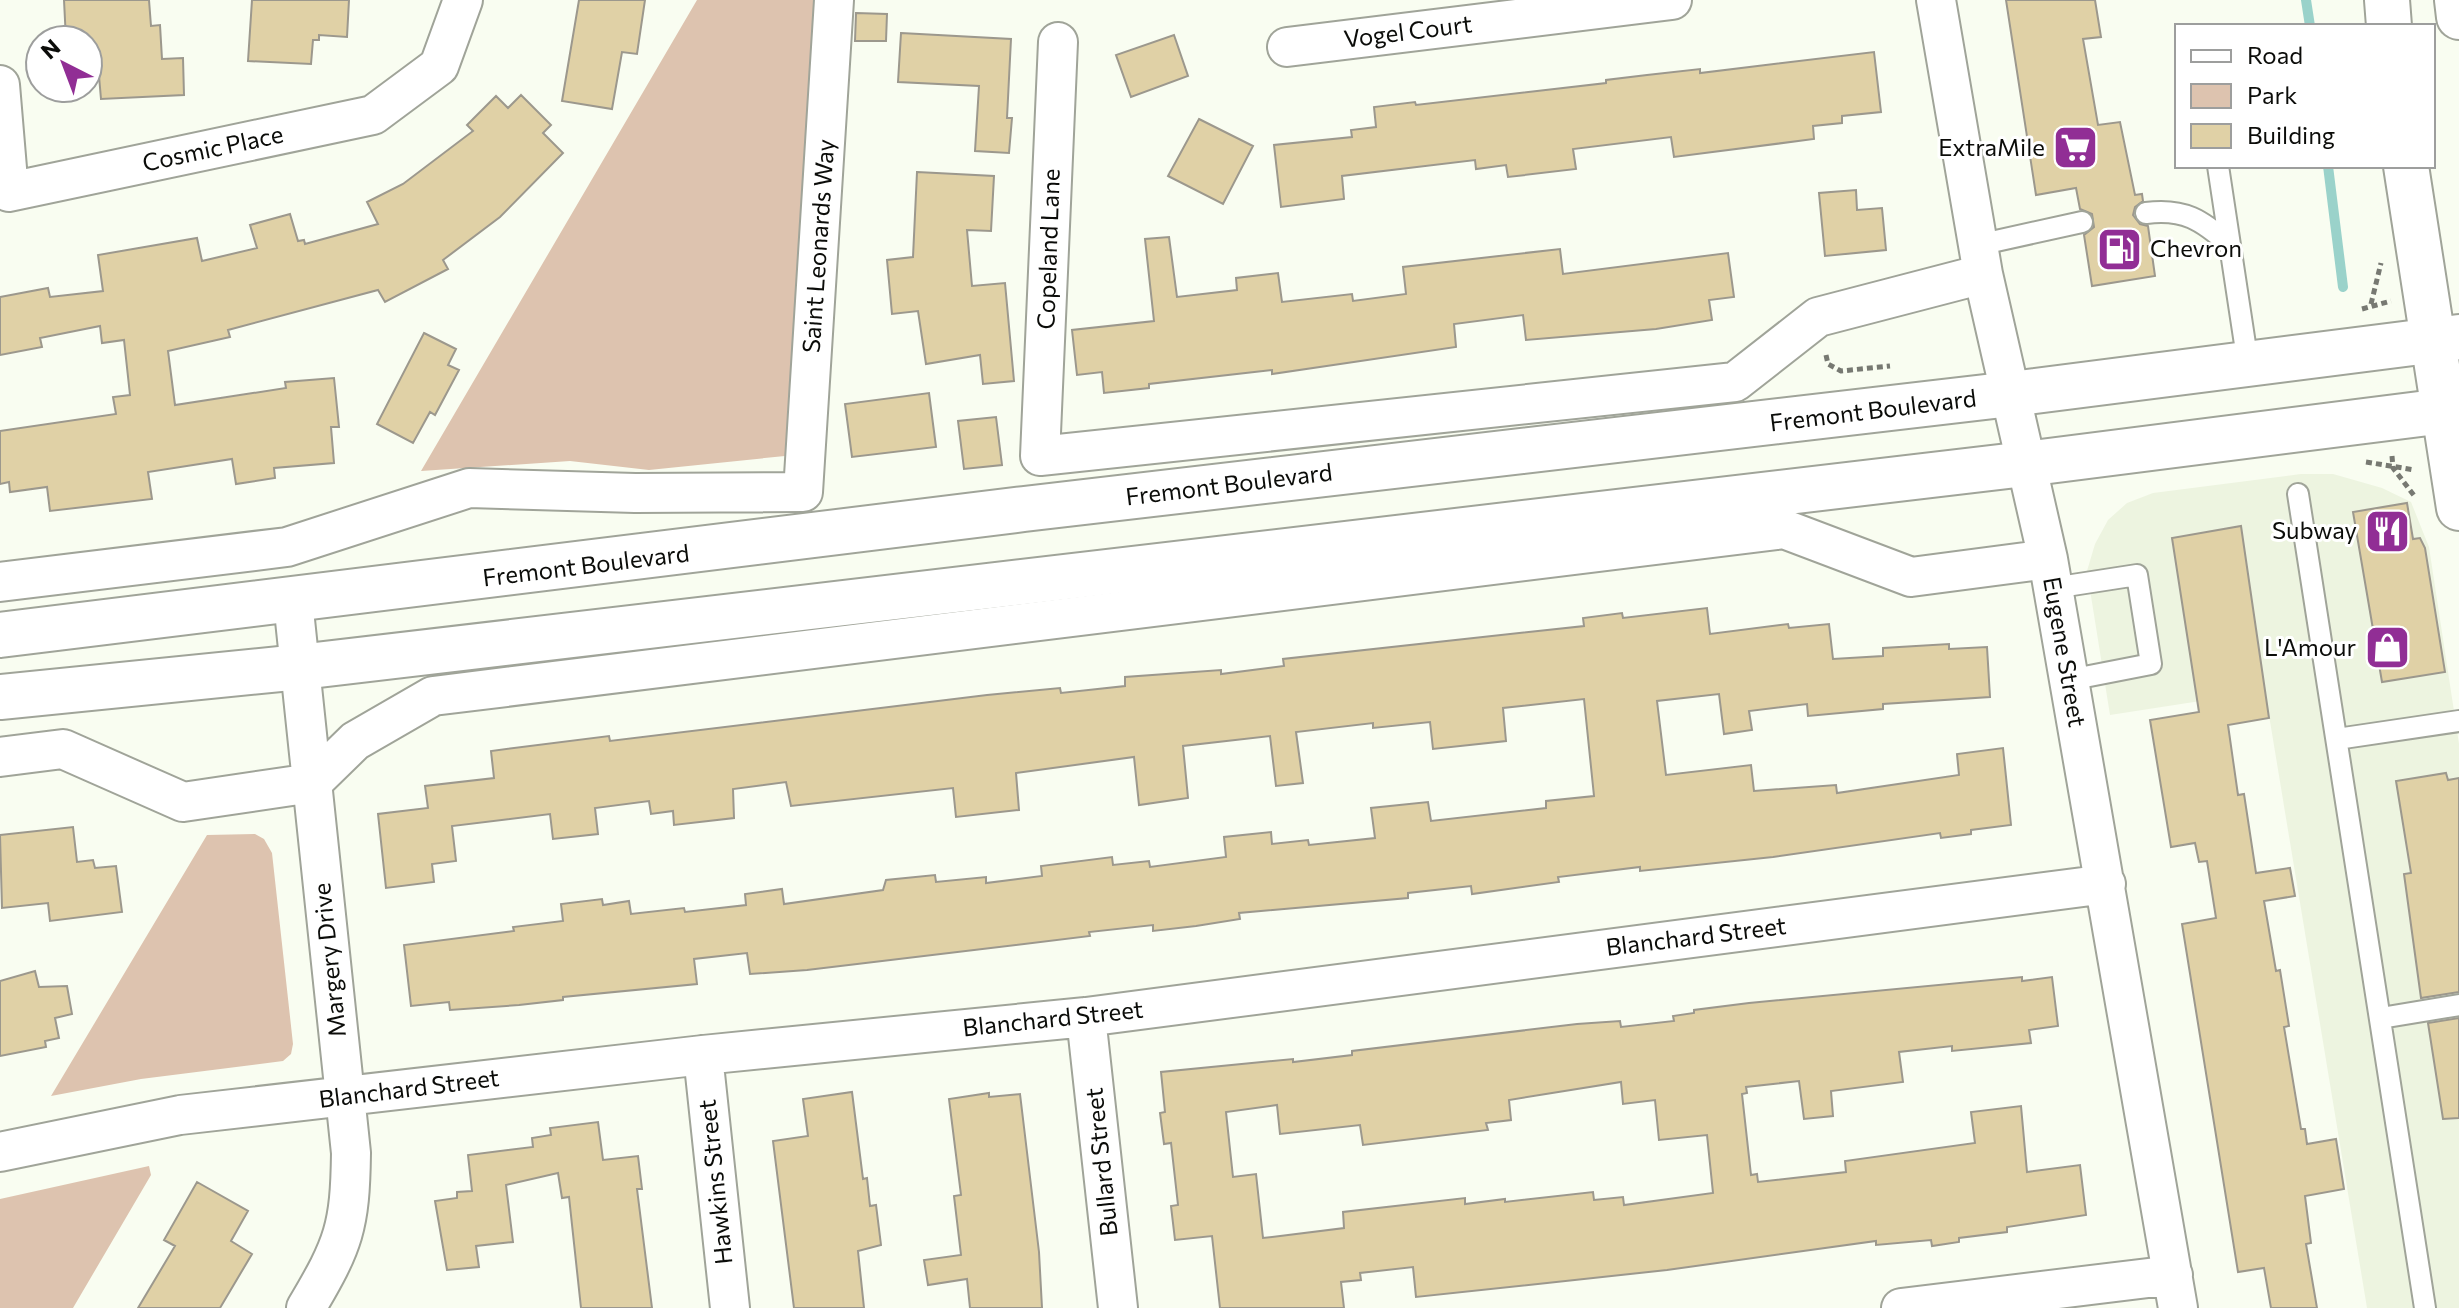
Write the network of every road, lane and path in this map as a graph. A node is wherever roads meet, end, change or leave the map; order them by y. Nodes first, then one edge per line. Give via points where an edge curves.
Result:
1 (463, 0) edge
2 (834, 0) edge
3 (1672, 0) edge
4 (1936, 0) edge
5 (2387, 0) edge
6 (2457, 0) edge
7 (2459, 17) edge
8 (2389, 24) edge
9 (1058, 42) dead end
10 (1287, 47) dead end
11 (0, 85) edge
12 (2218, 168) edge
13 (2406, 168) edge
14 (2146, 213) dead end
15 (2082, 222) dead end
16 (2230, 245) junction
17 (1980, 260) junction
18 (1818, 317) junction
19 (2445, 338) edge
20 (2248, 364) junction
21 (1898, 366) dead end
22 (2011, 394) junction
23 (2451, 409) edge
24 (1040, 456) joint
25 (2025, 464) junction
26 (2298, 494) dead end
27 (2459, 508) edge
28 (2050, 573) junction
29 (0, 582) edge
30 (293, 601) junction
31 (0, 635) edge
32 (300, 667) junction
33 (2069, 680) junction
34 (0, 697) edge
35 (2459, 721) edge
36 (2337, 739) junction
37 (0, 757) edge
38 (312, 783) junction
39 (2106, 884) junction
40 (2459, 1005) edge
41 (1086, 1017) junction
42 (2381, 1018) junction
43 (703, 1055) junction
44 (344, 1097) junction
45 (0, 1152) edge
46 (2175, 1292) edge
47 (306, 1308) edge
48 (730, 1308) edge
49 (1118, 1308) edge
50 (1901, 1308) edge
51 (2425, 1308) edge

1 - 11 street, Cosmic Place via 439,66 373,115 9,192
2 - 29 street, Saint Leonards Way via 803,492 469,488 287,547
3 - 10 street, Vogel Court
4 - 17 street, Eugene Street
5 - 8 main road
6 - 7 main road
9 - 24 street, Copeland Lane
12 - 16 lane
13 - 19 main road
14 - 16 lane via 2171,210 2190,217
15 - 17 lane
16 - 20 lane
17 - 18 street, Fremont Boulevard
17 - 22 street, Eugene Street
18 - 21 path via 1828,364 1841,371
18 - 24 street, Fremont Boulevard via 1735,382
19 - 20 main road, Fremont Boulevard
19 - 23 main road
20 - 22 main road, Fremont Boulevard
22 - 25 street, Eugene Street
22 - 30 main road, Fremont Boulevard
23 - 25 main road
23 - 27 main road
25 - 28 street, Eugene Street
25 - 32 main road
26 - 36 lane
28 - 33 street, Eugene Street
28 - 33 lane via 2137,575 2151,664
28 - 38 street via 1911,577 1784,529 433,696 355,741
30 - 31 main road, Fremont Boulevard
30 - 32 street, Margery Drive
32 - 34 main road
32 - 38 street, Margery Drive
33 - 39 street, Eugene Street
35 - 36 lane
36 - 42 lane
37 - 38 street via 63,749 183,802
38 - 44 street, Margery Drive
39 - 41 street, Blanchard Street
39 - 46 street, Eugene Street
40 - 42 lane
41 - 43 street, Blanchard Street
41 - 49 street, Bullard Street
42 - 51 lane
43 - 44 street, Blanchard Street
43 - 48 street, Hawkins Street
44 - 45 street, Blanchard Street via 180,1115
44 - 47 street, Margery Drive via 351,1153 350,1210 339,1252
46 - 50 street

